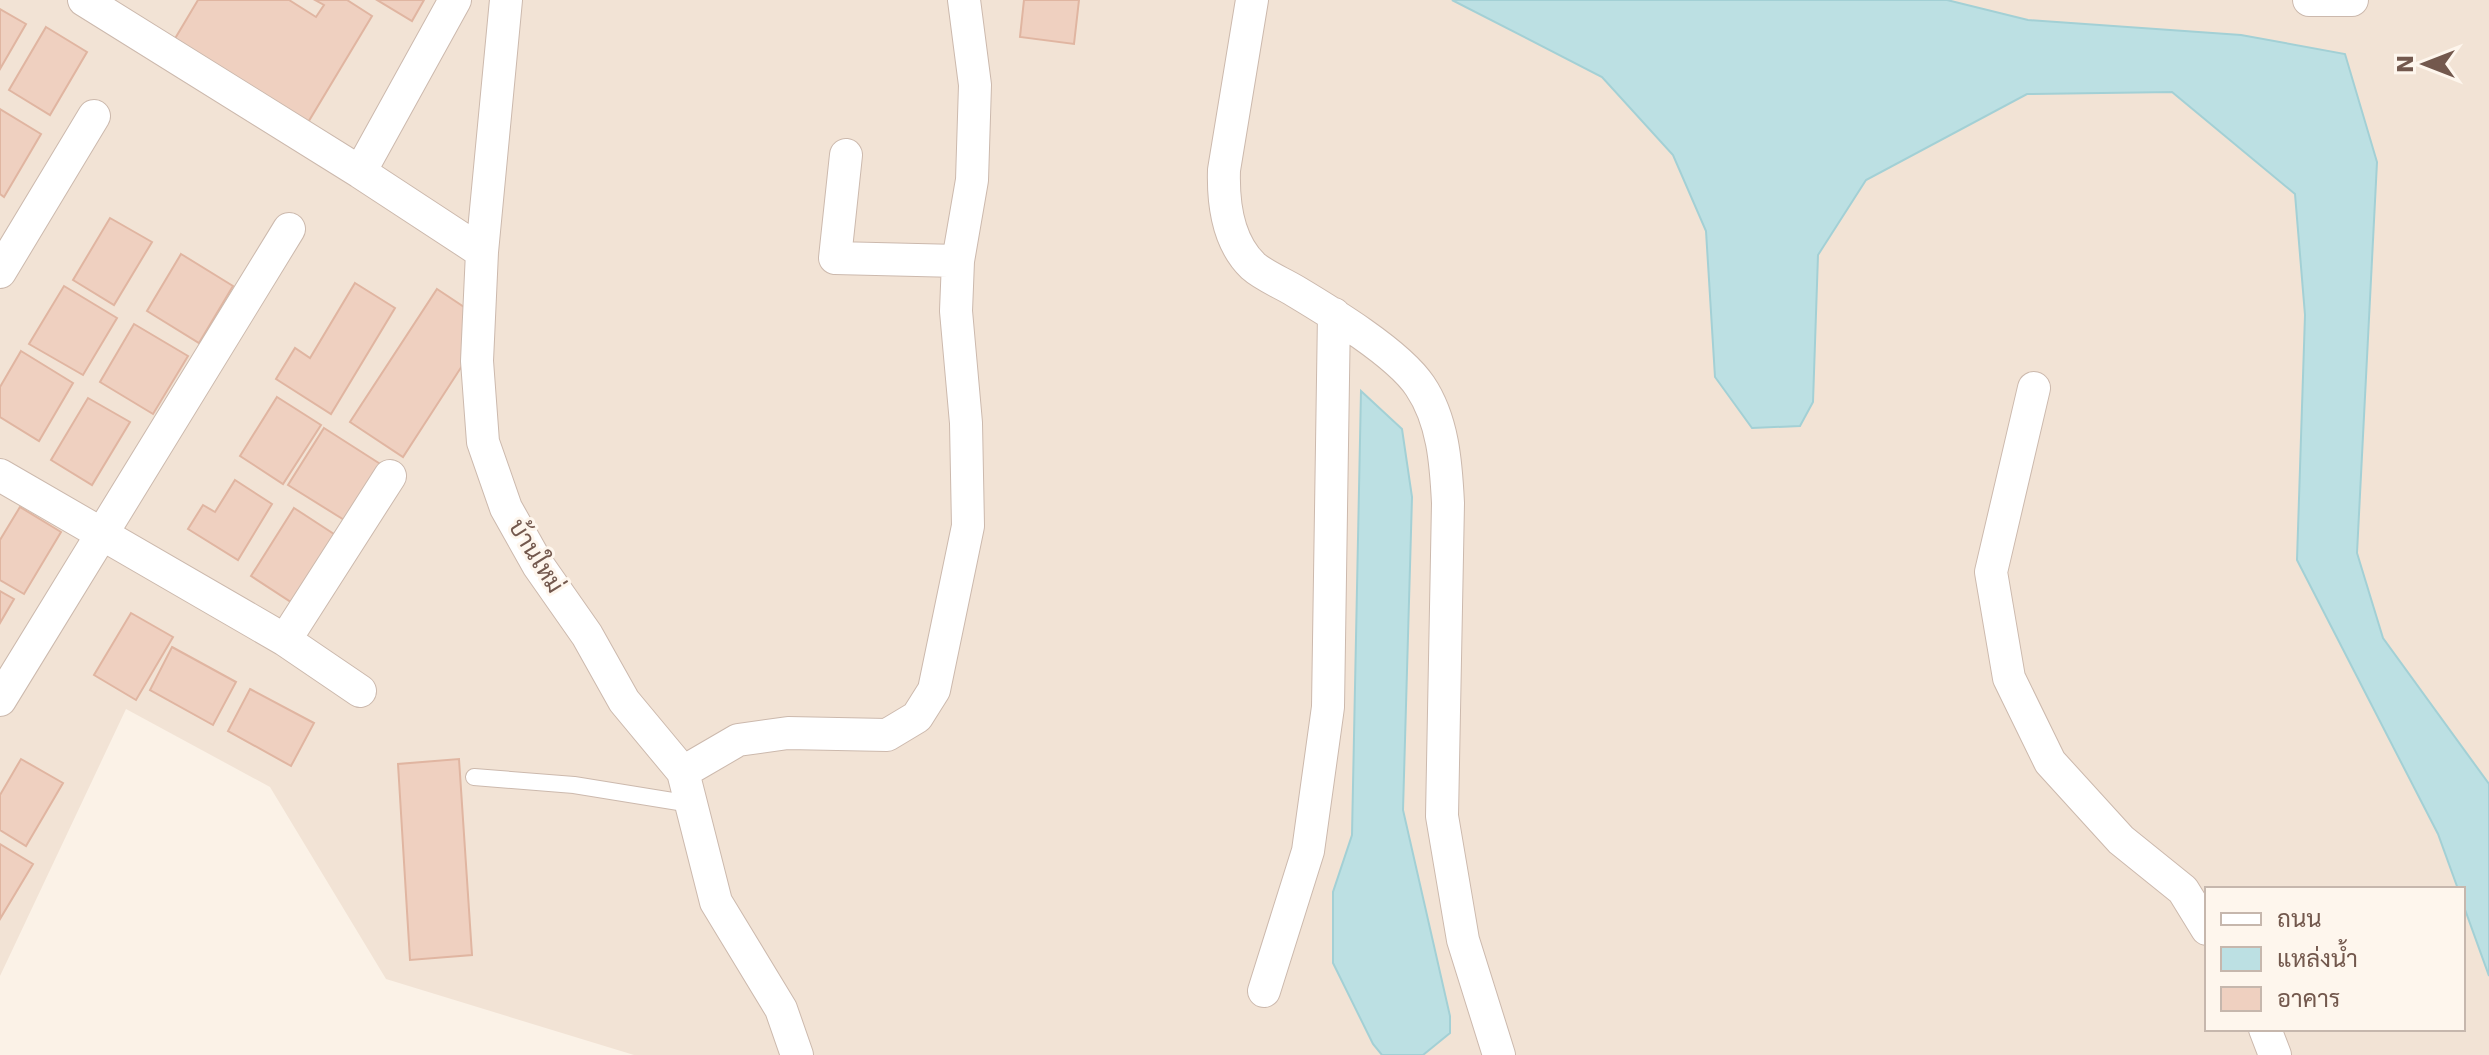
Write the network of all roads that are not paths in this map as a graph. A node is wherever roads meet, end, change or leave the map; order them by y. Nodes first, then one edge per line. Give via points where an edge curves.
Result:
1 (84, 0) edge
2 (455, 0) edge
3 (506, 0) edge
4 (964, 0) edge
5 (1252, 0) edge
6 (2309, 0) edge
7 (2352, 0) edge
8 (94, 116) dead end
9 (846, 155) dead end
10 (360, 172) junction
11 (289, 229) dead end
12 (482, 252) junction
13 (958, 261) junction
14 (0, 272) edge
15 (1334, 314) junction
16 (2034, 388) dead end
17 (0, 475) edge
18 (390, 476) dead end
19 (103, 534) junction
20 (285, 640) junction
21 (360, 691) dead end
22 (0, 700) edge
23 (683, 772) junction
24 (474, 777) dead end
25 (691, 804) junction
26 (2205, 926) edge
27 (1264, 991) dead end
28 (2266, 1031) edge
29 (797, 1055) edge
30 (1499, 1055) edge
31 (2275, 1055) edge

1 - 10 street
2 - 10 street
3 - 12 street, บ้านใหม่
4 - 13 street via 975,85 972,180
5 - 15 street via 1224,170 1230,227 1253,266
6 - 7 street
8 - 14 street
9 - 13 street via 835,258
10 - 12 street
11 - 19 street
12 - 23 street, บ้านใหม่ via 477,361 483,442 506,508 624,701
13 - 23 street via 968,526 934,690 917,717 887,735 788,733 738,740
15 - 27 street via 1328,707 1308,851
15 - 30 street via 1419,384 1446,458 1442,816 1463,940
16 - 26 street via 1991,572 2009,678 2050,762 2121,840 2183,890
17 - 19 street
18 - 20 street
19 - 20 street
19 - 22 street
20 - 21 street
23 - 25 street, บ้านใหม่
24 - 25 lane via 574,785
25 - 29 street, บ้านใหม่ via 716,902 781,1009
28 - 31 street

